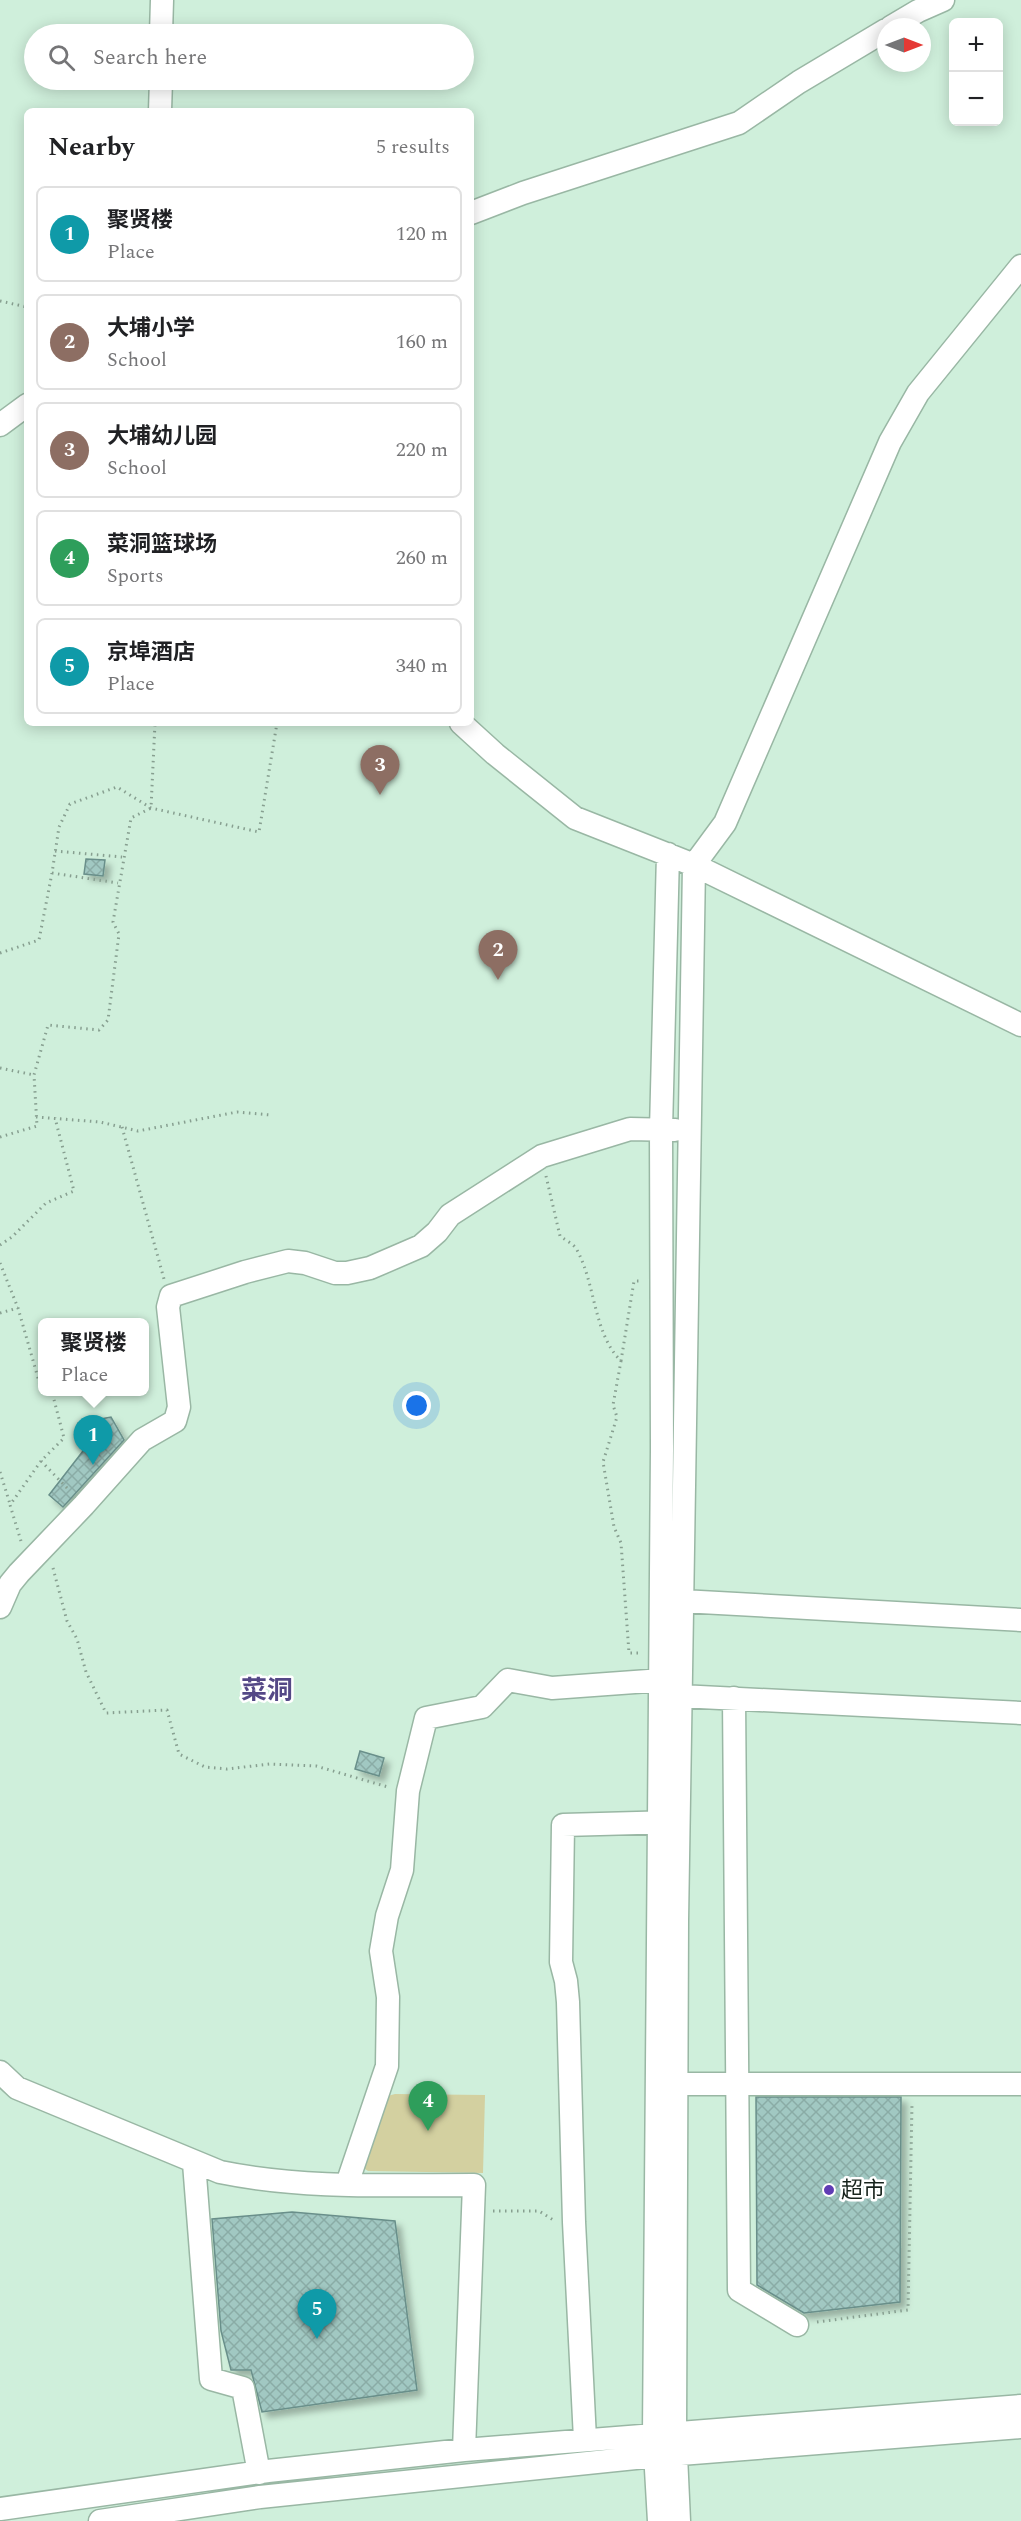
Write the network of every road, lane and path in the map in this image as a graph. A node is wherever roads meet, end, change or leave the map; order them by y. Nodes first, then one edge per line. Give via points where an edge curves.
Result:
1 (162, 0) edge
2 (943, 0) edge
3 (905, 18) edge
4 (161, 24) edge
5 (877, 35) edge
6 (160, 90) edge
7 (160, 108) edge
8 (474, 212) edge
9 (1021, 266) edge
10 (0, 301) edge
11 (24, 306) edge
12 (24, 407) edge
13 (0, 425) edge
14 (155, 726) edge
15 (277, 726) edge
16 (464, 726) edge
17 (151, 808) junction
18 (56, 851) junction
19 (668, 854) junction
20 (123, 856) junction
21 (694, 865) junction
22 (52, 873) junction
23 (118, 883) junction
24 (0, 953) edge
25 (1021, 1025) edge
26 (0, 1068) edge
27 (34, 1075) junction
28 (271, 1115) dead end
29 (36, 1117) junction
30 (54, 1118) junction
31 (122, 1127) junction
32 (661, 1130) junction
33 (689, 1130) junction
34 (0, 1137) edge
35 (542, 1156) junction
36 (0, 1245) edge
37 (0, 1263) edge
38 (662, 1282) junction
39 (169, 1298) junction
40 (18, 1308) junction
41 (0, 1313) edge
42 (621, 1361) junction
43 (38, 1378) edge
44 (53, 1396) edge
45 (41, 1461) junction
46 (0, 1472) edge
47 (10, 1505) junction
48 (84, 1505) junction
49 (47, 1545) junction
50 (27, 1564) junction
51 (682, 1601) junction
52 (0, 1607) edge
53 (1021, 1620) edge
54 (660, 1653) junction
55 (674, 1685) junction
56 (734, 1698) junction
57 (1021, 1713) edge
58 (408, 1791) junction
59 (669, 1822) junction
60 (0, 2072) edge
61 (676, 2084) junction
62 (912, 2084) junction
63 (1021, 2084) edge
64 (736, 2085) junction
65 (194, 2163) junction
66 (347, 2184) junction
67 (474, 2211) junction
68 (539, 2211) dead end
69 (797, 2325) joint
70 (1021, 2406) edge
71 (1021, 2427) edge
72 (585, 2439) junction
73 (665, 2444) junction
74 (464, 2450) junction
75 (259, 2473) junction
76 (0, 2509) edge
77 (100, 2521) edge
78 (659, 2521) edge
79 (679, 2521) edge

1 - 4 street
2 - 3 street
5 - 8 street via 739,123
6 - 7 street
9 - 21 street via 918,393 890,442 725,823
10 - 11 path
12 - 13 street
14 - 17 path
15 - 17 path via 259,832
16 - 19 street via 575,818
17 - 18 path via 117,787 70,804 59,826
17 - 20 path via 131,818
18 - 20 path
18 - 22 path
19 - 21 street
19 - 32 street
20 - 23 path
21 - 25 street
21 - 33 street
22 - 23 path
22 - 24 path via 39,940
23 - 27 path via 113,922 119,934 108,1020 99,1030 48,1025
26 - 27 path
27 - 29 path
28 - 31 path via 237,1112 138,1131
29 - 30 path
29 - 34 path via 37,1126
30 - 31 path
30 - 36 path via 75,1191 46,1203
31 - 39 path
32 - 33 street
32 - 35 street via 630,1129
32 - 38 street
33 - 51 street
35 - 39 street via 450,1215 421,1246 370,1268 335,1273 288,1261
35 - 42 path via 560,1236 577,1248 606,1342
37 - 40 path
38 - 42 path via 634,1281
38 - 54 street
39 - 48 street via 177,1418 170,1426 141,1440
40 - 41 path
40 - 43 path
42 - 54 path via 613,1405 617,1418 603,1462 614,1527 621,1543 629,1653
44 - 45 path via 64,1438
45 - 47 path
45 - 48 path
46 - 47 path
47 - 50 path
48 - 49 street
49 - 50 street
49 - 58 path via 66,1622 77,1639 86,1672 106,1713 167,1710 179,1754 205,1767 316,1766
50 - 52 street via 10,1584
51 - 53 street
51 - 55 street
54 - 55 street
55 - 56 street
55 - 58 street via 552,1688 508,1680 482,1707 426,1718
55 - 59 street
56 - 57 street
56 - 64 street
58 - 66 street via 402,1870 381,1951 388,1997 387,2066
59 - 61 street
59 - 72 street via 563,1825 561,1962 568,2002
59 - 73 street
60 - 65 street via 17,2088
61 - 64 street
61 - 73 street
62 - 63 street
62 - 64 street
62 - 69 path via 908,2310
64 - 69 street via 739,2290
65 - 66 street via 250,2178
65 - 75 street via 211,2379 243,2388
66 - 67 street via 474,2185
67 - 68 path
67 - 74 street
70 - 73 street
71 - 73 street
72 - 73 street
72 - 74 street
73 - 77 street
73 - 78 street
73 - 79 street
74 - 75 street
75 - 76 street

